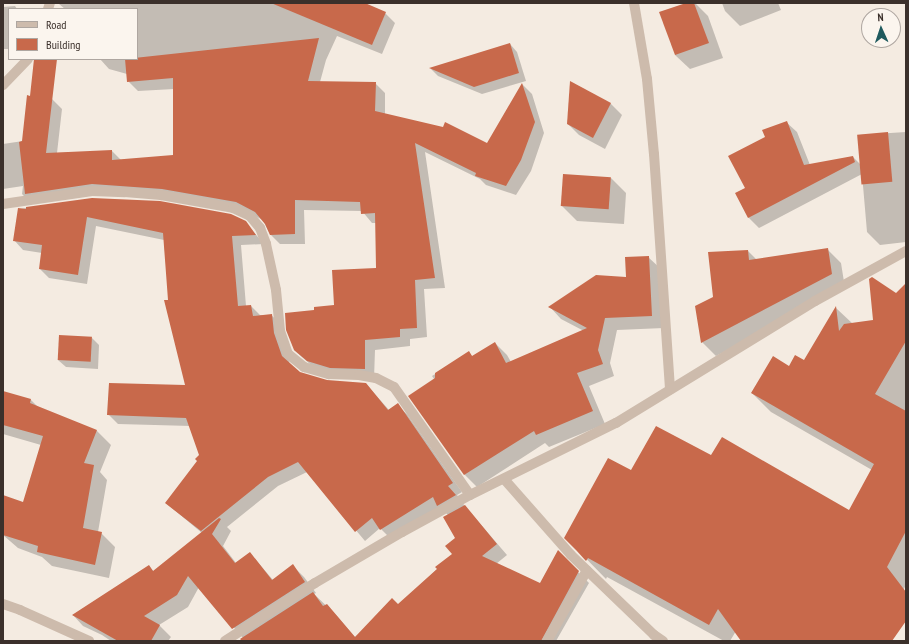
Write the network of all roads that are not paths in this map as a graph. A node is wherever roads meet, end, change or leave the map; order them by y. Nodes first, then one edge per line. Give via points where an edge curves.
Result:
1 (634, 3) edge
2 (27, 60) edge
3 (3, 85) edge
4 (3, 204) edge
5 (906, 250) edge
6 (670, 389) junction
7 (504, 479) junction
8 (470, 495) junction
9 (587, 570) junction
10 (3, 604) edge
11 (89, 641) edge
12 (225, 641) edge
13 (547, 641) edge
14 (663, 641) edge

1 - 6 street via 647,79 654,154
2 - 3 street
4 - 8 street via 92,191 125,192 161,195 233,208 250,216 260,228 266,244 276,290 280,331 288,354 304,367 329,374 376,378 394,387
5 - 6 street via 815,301
6 - 7 street via 616,423
7 - 8 street
7 - 9 street
8 - 12 street via 315,583
9 - 13 street
9 - 14 street
10 - 11 street

